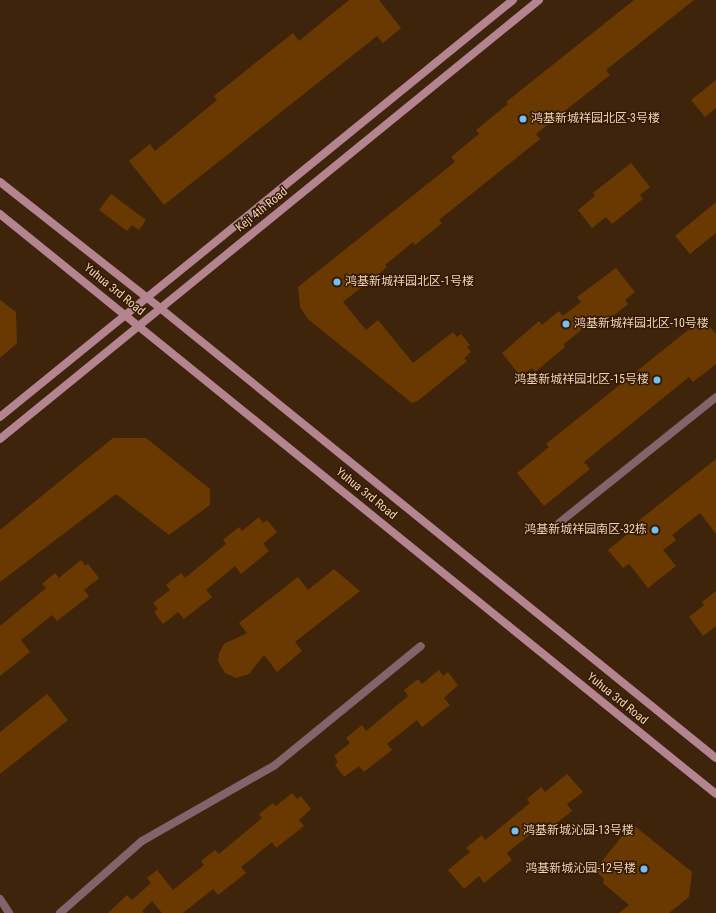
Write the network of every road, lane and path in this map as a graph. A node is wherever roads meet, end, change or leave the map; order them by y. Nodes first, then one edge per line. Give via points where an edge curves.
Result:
1 (513, 0) edge
2 (539, 0) edge
3 (0, 182) edge
4 (0, 214) edge
5 (147, 298) junction
6 (160, 308) junction
7 (126, 315) junction
8 (139, 325) junction
9 (716, 397) edge
10 (0, 417) edge
11 (0, 439) edge
12 (559, 523) dead end
13 (421, 646) dead end
14 (716, 758) edge
15 (716, 794) edge
16 (0, 899) edge
17 (10, 913) edge
18 (60, 913) edge

1 - 5 street, Keji 4th Road
2 - 6 street, Keji 4th Road
3 - 5 street, Yuhua 3rd Road
4 - 7 street, Yuhua 3rd Road
5 - 6 street, Yuhua 3rd Road
5 - 7 street, Keji 4th Road
6 - 8 street, Keji 4th Road
6 - 14 street, Yuhua 3rd Road
7 - 8 street, Yuhua 3rd Road
7 - 10 street, Keji 4th Road
8 - 11 street, Keji 4th Road
8 - 15 street, Yuhua 3rd Road
9 - 12 street
13 - 18 street via 275,765 142,841
16 - 17 street

